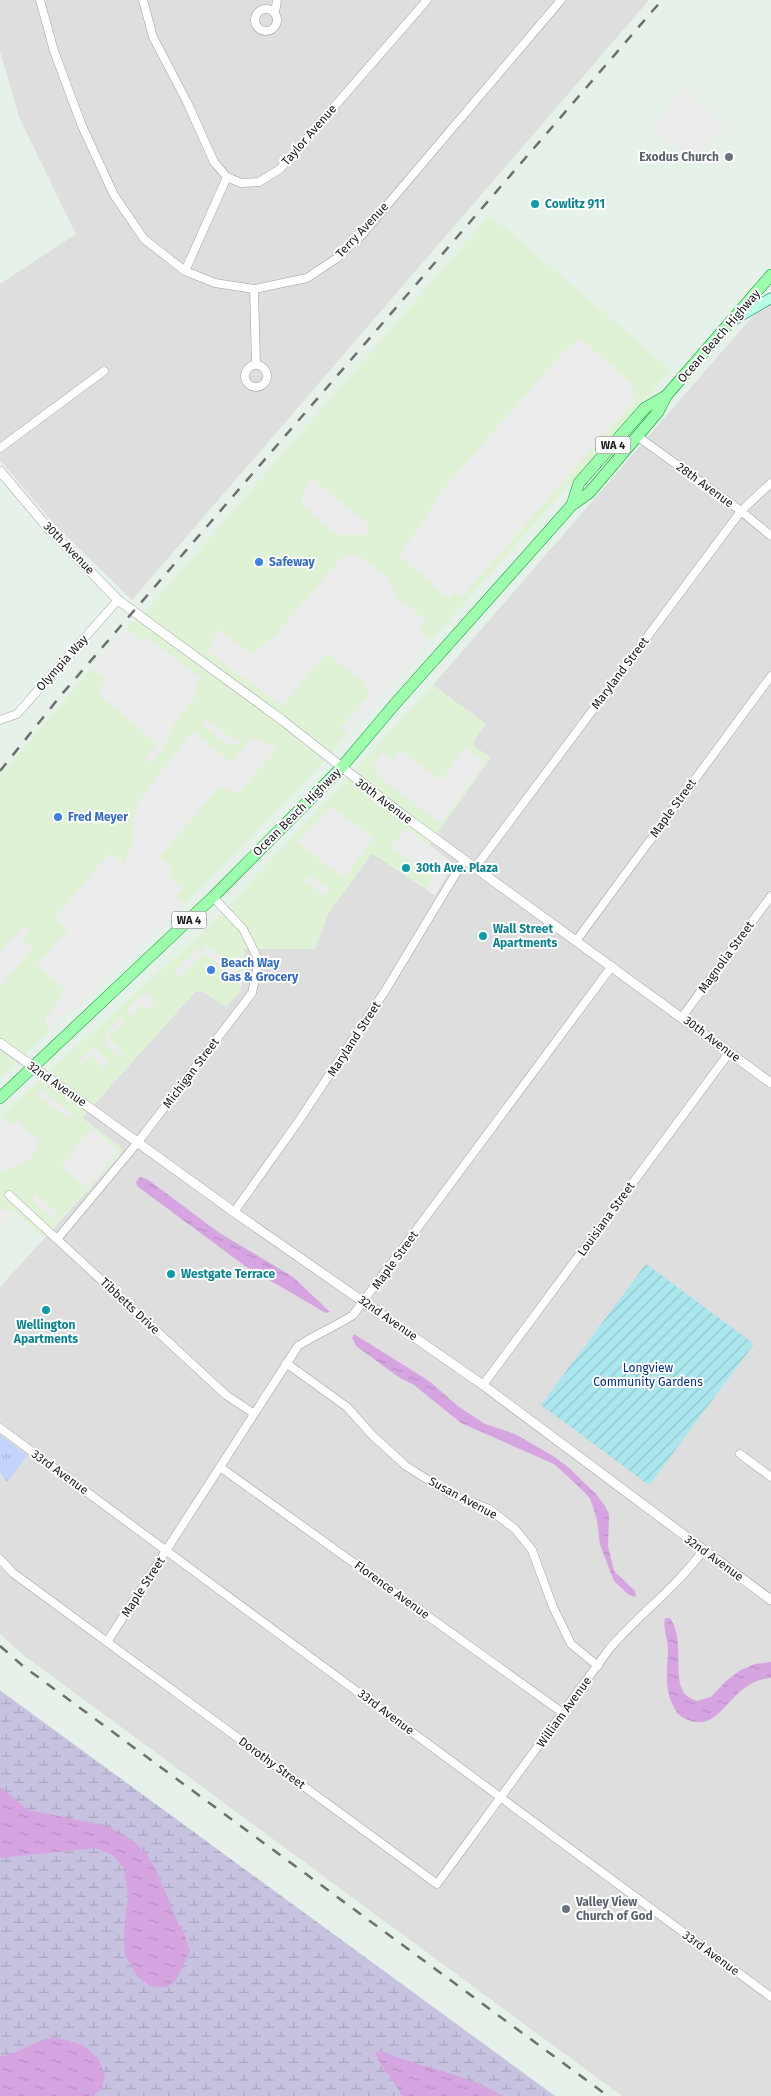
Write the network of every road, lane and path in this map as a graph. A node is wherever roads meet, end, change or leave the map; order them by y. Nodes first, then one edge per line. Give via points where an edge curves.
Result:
1 (40, 0) edge
2 (143, 0) edge
3 (278, 0) edge
4 (427, 0) edge
5 (561, 0) edge
6 (275, 13) dead end
7 (226, 177) junction
8 (185, 272) junction
9 (771, 275) edge
10 (254, 289) junction
11 (771, 298) edge
12 (730, 322) junction
13 (256, 364) dead end
14 (104, 371) dead end
15 (666, 396) junction
16 (637, 436) junction
17 (0, 448) edge
18 (0, 471) edge
19 (771, 483) edge
20 (572, 505) junction
21 (741, 511) junction
22 (771, 536) edge
23 (118, 600) junction
24 (771, 676) edge
25 (0, 720) edge
26 (341, 768) junction
27 (464, 860) junction
28 (475, 868) junction
29 (771, 896) edge
30 (213, 897) junction
31 (576, 940) junction
32 (612, 966) junction
33 (682, 1017) junction
34 (0, 1043) edge
35 (728, 1052) junction
36 (34, 1068) junction
37 (771, 1082) edge
38 (0, 1098) edge
39 (138, 1142) junction
40 (9, 1195) dead end
41 (234, 1212) junction
42 (58, 1238) junction
43 (364, 1302) junction
44 (286, 1363) junction
45 (483, 1385) junction
46 (253, 1413) junction
47 (0, 1428) edge
48 (740, 1454) dead end
49 (220, 1467) junction
50 (771, 1477) edge
51 (167, 1550) junction
52 (703, 1551) junction
53 (0, 1559) edge
54 (771, 1600) edge
55 (107, 1642) junction
56 (598, 1666) junction
57 (563, 1713) junction
58 (502, 1798) junction
59 (437, 1884) joint
60 (771, 1996) edge

1 - 8 street, Terry Avenue via 54,51 82,126 114,195 144,239
2 - 7 street via 153,37 214,162
3 - 6 street
4 - 7 street, Taylor Avenue via 280,169 259,182 241,183
5 - 10 street, Terry Avenue via 360,237 337,258 307,278
7 - 8 street
8 - 10 street, Terry Avenue via 215,283
9 - 12 main road, Ocean Beach Highway / WA 4
10 - 13 street
11 - 12 main road
12 - 15 main road, Ocean Beach Highway / WA 4
14 - 17 street
15 - 16 main road, Ocean Beach Highway / WA 4 via 658,412
15 - 20 main road, Ocean Beach Highway / WA 4 via 644,408 580,483
16 - 20 main road, Ocean Beach Highway / WA 4 via 590,493
16 - 21 street, 28th Avenue
18 - 23 street, 30th Avenue via 48,528
19 - 21 street, Maryland Street
20 - 26 main road, Ocean Beach Highway / WA 4
21 - 22 street, 28th Avenue
21 - 28 street, Maryland Street
23 - 25 street, Olympia Way via 17,714
23 - 26 street, 30th Avenue via 282,720
24 - 31 street, Maple Street
26 - 27 street, 30th Avenue
26 - 30 main road, Ocean Beach Highway / WA 4
27 - 28 street, 30th Avenue
27 - 41 street, Maryland Street via 385,991
28 - 31 street, 30th Avenue
29 - 33 street, Magnolia Street
30 - 36 main road, Ocean Beach Highway / WA 4
30 - 39 street, Michigan Street via 243,929 259,961 252,993
31 - 32 street, 30th Avenue
32 - 33 street, 30th Avenue
32 - 43 street, Maple Street
33 - 35 street, 30th Avenue
34 - 36 street, 32nd Avenue
35 - 37 street, 30th Avenue
35 - 45 street, Louisiana Street
36 - 38 main road, Ocean Beach Highway / WA 4
36 - 39 street, 32nd Avenue
39 - 41 street, 32nd Avenue
39 - 42 street, Michigan Street
40 - 42 street, Tibbetts Drive
41 - 43 street, 32nd Avenue
42 - 46 street, Tibbetts Drive via 226,1395
43 - 44 street, Maple Street via 337,1326 298,1346
43 - 45 street, 32nd Avenue
44 - 46 street, Maple Street
44 - 56 street, Susan Avenue via 348,1407 372,1435 406,1466 450,1494 489,1510 515,1529 532,1550 571,1644
45 - 52 street, 32nd Avenue
46 - 49 street, Maple Street
47 - 51 street, 33rd Avenue
48 - 50 street
49 - 51 street, Maple Street
49 - 57 street, Florence Avenue
51 - 55 street, Maple Street
51 - 58 street, 33rd Avenue
52 - 54 street, 32nd Avenue
52 - 56 street, William Avenue via 668,1592 633,1622
53 - 55 street, Dorothy Street via 13,1573
55 - 59 street, Dorothy Street
56 - 57 street, William Avenue
57 - 58 street, William Avenue
58 - 59 street, William Avenue
58 - 60 street, 33rd Avenue

